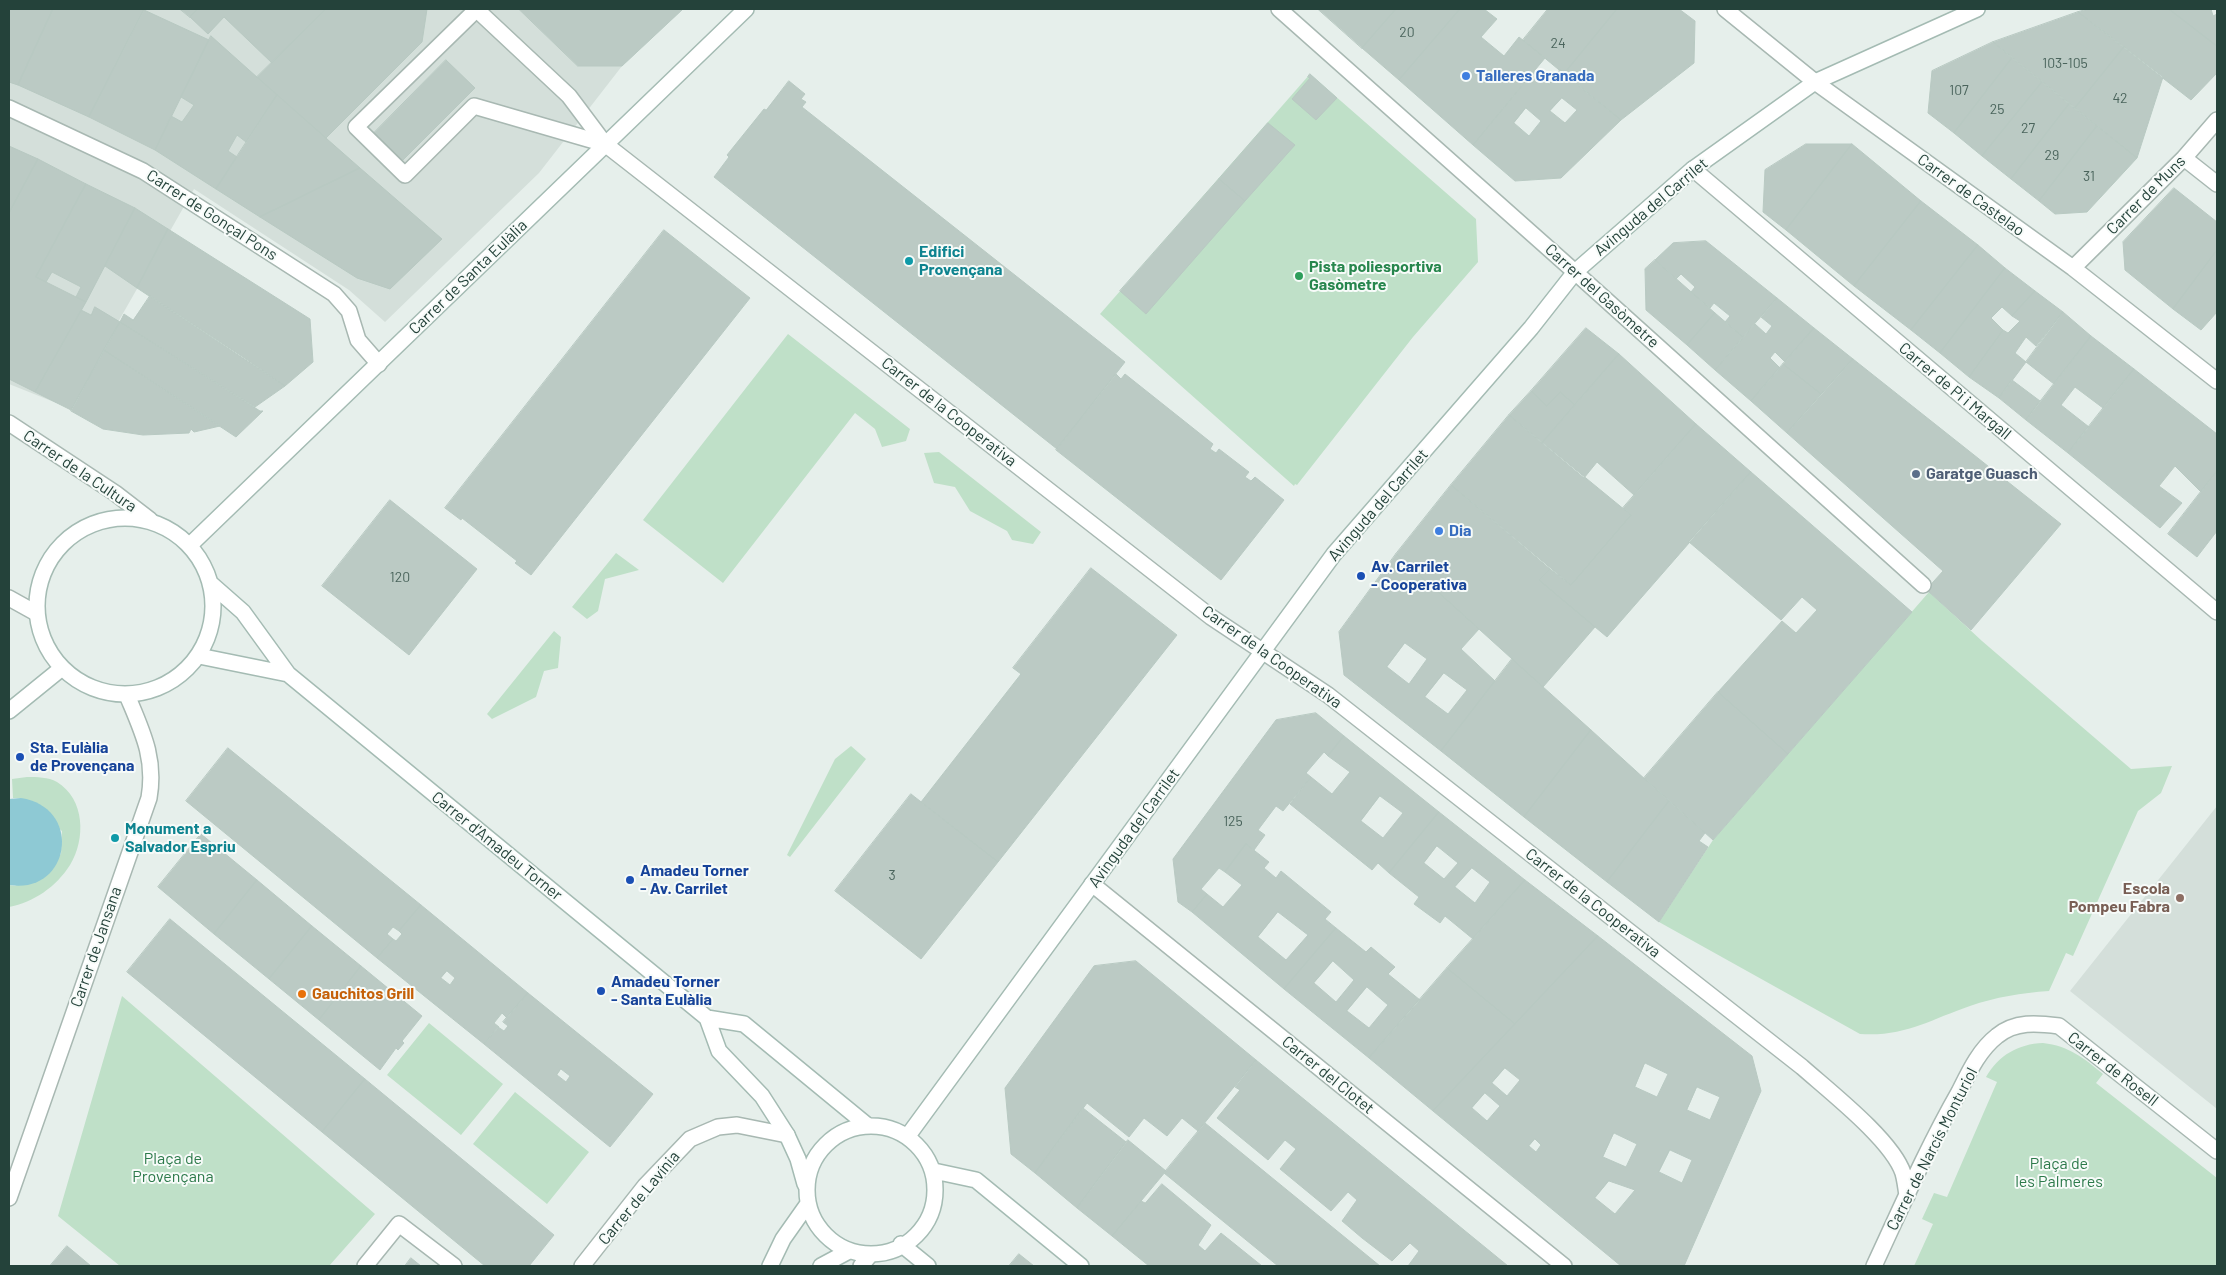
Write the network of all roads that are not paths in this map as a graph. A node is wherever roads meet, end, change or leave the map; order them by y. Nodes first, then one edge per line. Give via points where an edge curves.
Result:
1 (477, 9) edge
2 (746, 9) edge
3 (1279, 9) edge
4 (1725, 9) edge
5 (1977, 9) edge
6 (1815, 82) junction
7 (9, 108) edge
8 (2217, 120) edge
9 (606, 144) junction
10 (2184, 158) junction
11 (1693, 169) junction
12 (2217, 184) edge
13 (2073, 268) junction
14 (1575, 272) junction
15 (379, 364) junction
16 (2217, 381) edge
17 (9, 423) edge
18 (150, 520) junction
19 (190, 545) junction
20 (210, 584) junction
21 (1923, 586) dead end
22 (9, 598) edge
23 (2217, 612) edge
24 (36, 613) junction
25 (1263, 651) junction
26 (199, 656) junction
27 (62, 668) junction
28 (288, 674) junction
29 (127, 695) junction
30 (9, 711) edge
31 (1092, 884) junction
32 (707, 1018) junction
33 (1997, 1036) joint
34 (868, 1126) junction
35 (787, 1135) junction
36 (907, 1137) junction
37 (2217, 1151) edge
38 (934, 1171) junction
39 (806, 1185) junction
40 (1907, 1196) junction
41 (9, 1198) edge
42 (807, 1205) junction
43 (902, 1244) junction
44 (849, 1251) junction
45 (866, 1261) edge
46 (365, 1266) edge
47 (454, 1266) edge
48 (582, 1266) edge
49 (770, 1266) edge
50 (821, 1266) edge
51 (928, 1266) edge
52 (1081, 1266) edge
53 (1564, 1266) edge
54 (1874, 1266) edge

1 - 9 street via 569,96
1 - 9 street via 356,127 405,175 474,106
2 - 9 street, Carrer de Santa Eulàlia
3 - 14 street, Carrer del Gasòmetre
4 - 6 street, Carrer de Castelao
5 - 6 street, Avinguda del Carrilet
6 - 11 street, Avinguda del Carrilet
6 - 13 street, Carrer de Castelao
7 - 15 street, Carrer de Gonçal Pons via 143,171 334,294 349,311 358,340
8 - 10 street, Carrer de Muns
9 - 15 street, Carrer de Santa Eulàlia
9 - 25 street, Carrer de la Cooperativa via 1211,617
10 - 12 street
10 - 13 street, Carrer de Muns
11 - 14 street, Avinguda del Carrilet
11 - 23 street, Carrer de Pi i Margall
13 - 16 street, Carrer de Castelao
14 - 21 street, Carrer del Gasòmetre
14 - 25 street, Avinguda del Carrilet via 1531,328 1334,554
15 - 19 street, Carrer de Santa Eulàlia
17 - 18 street, Carrer de la Cultura via 116,493
18 - 19 street via 164,525
18 - 24 street via 127,517 101,521 76,532 57,548 44,569 37,592
19 - 20 street via 203,564
20 - 26 street via 213,604 211,627
20 - 28 street, Carrer d'Amadeu Torner via 243,612
22 - 24 street
24 - 27 street via 39,631 48,651
25 - 31 street, Avinguda del Carrilet
25 - 40 street, Carrer de la Cooperativa via 1328,695 1802,1067 1865,1123 1895,1158
26 - 28 street, Carrer d'Amadeu Torner
26 - 29 street via 178,677 155,689
27 - 29 street via 82,683
27 - 30 street
28 - 32 street, Carrer d'Amadeu Torner
29 - 41 street, Carrer de Jansana via 150,757 152,778 149,798
31 - 36 street, Avinguda del Carrilet
31 - 53 street, Carrer del Clotet
32 - 34 street via 744,1024
32 - 35 street via 719,1051 762,1096
33 - 37 street, Carrer de Rosell via 2014,1026 2037,1022 2058,1026
33 - 40 street, Carrer de Narcís Monturiol via 1978,1057 1941,1123
34 - 36 street via 883,1127
34 - 39 street via 853,1129 823,1149 810,1166
35 - 39 street
35 - 48 street, Carrer de Lavínia via 737,1125 718,1127 690,1139 645,1186
36 - 38 street
38 - 43 street via 934,1204 915,1234
38 - 52 street via 976,1180
39 - 42 street
40 - 54 street, Carrer de Narcís Monturiol
42 - 44 street via 814,1222 826,1237
42 - 49 street
43 - 45 street
43 - 51 street
44 - 45 street
44 - 50 street
46 - 47 street via 399,1224

